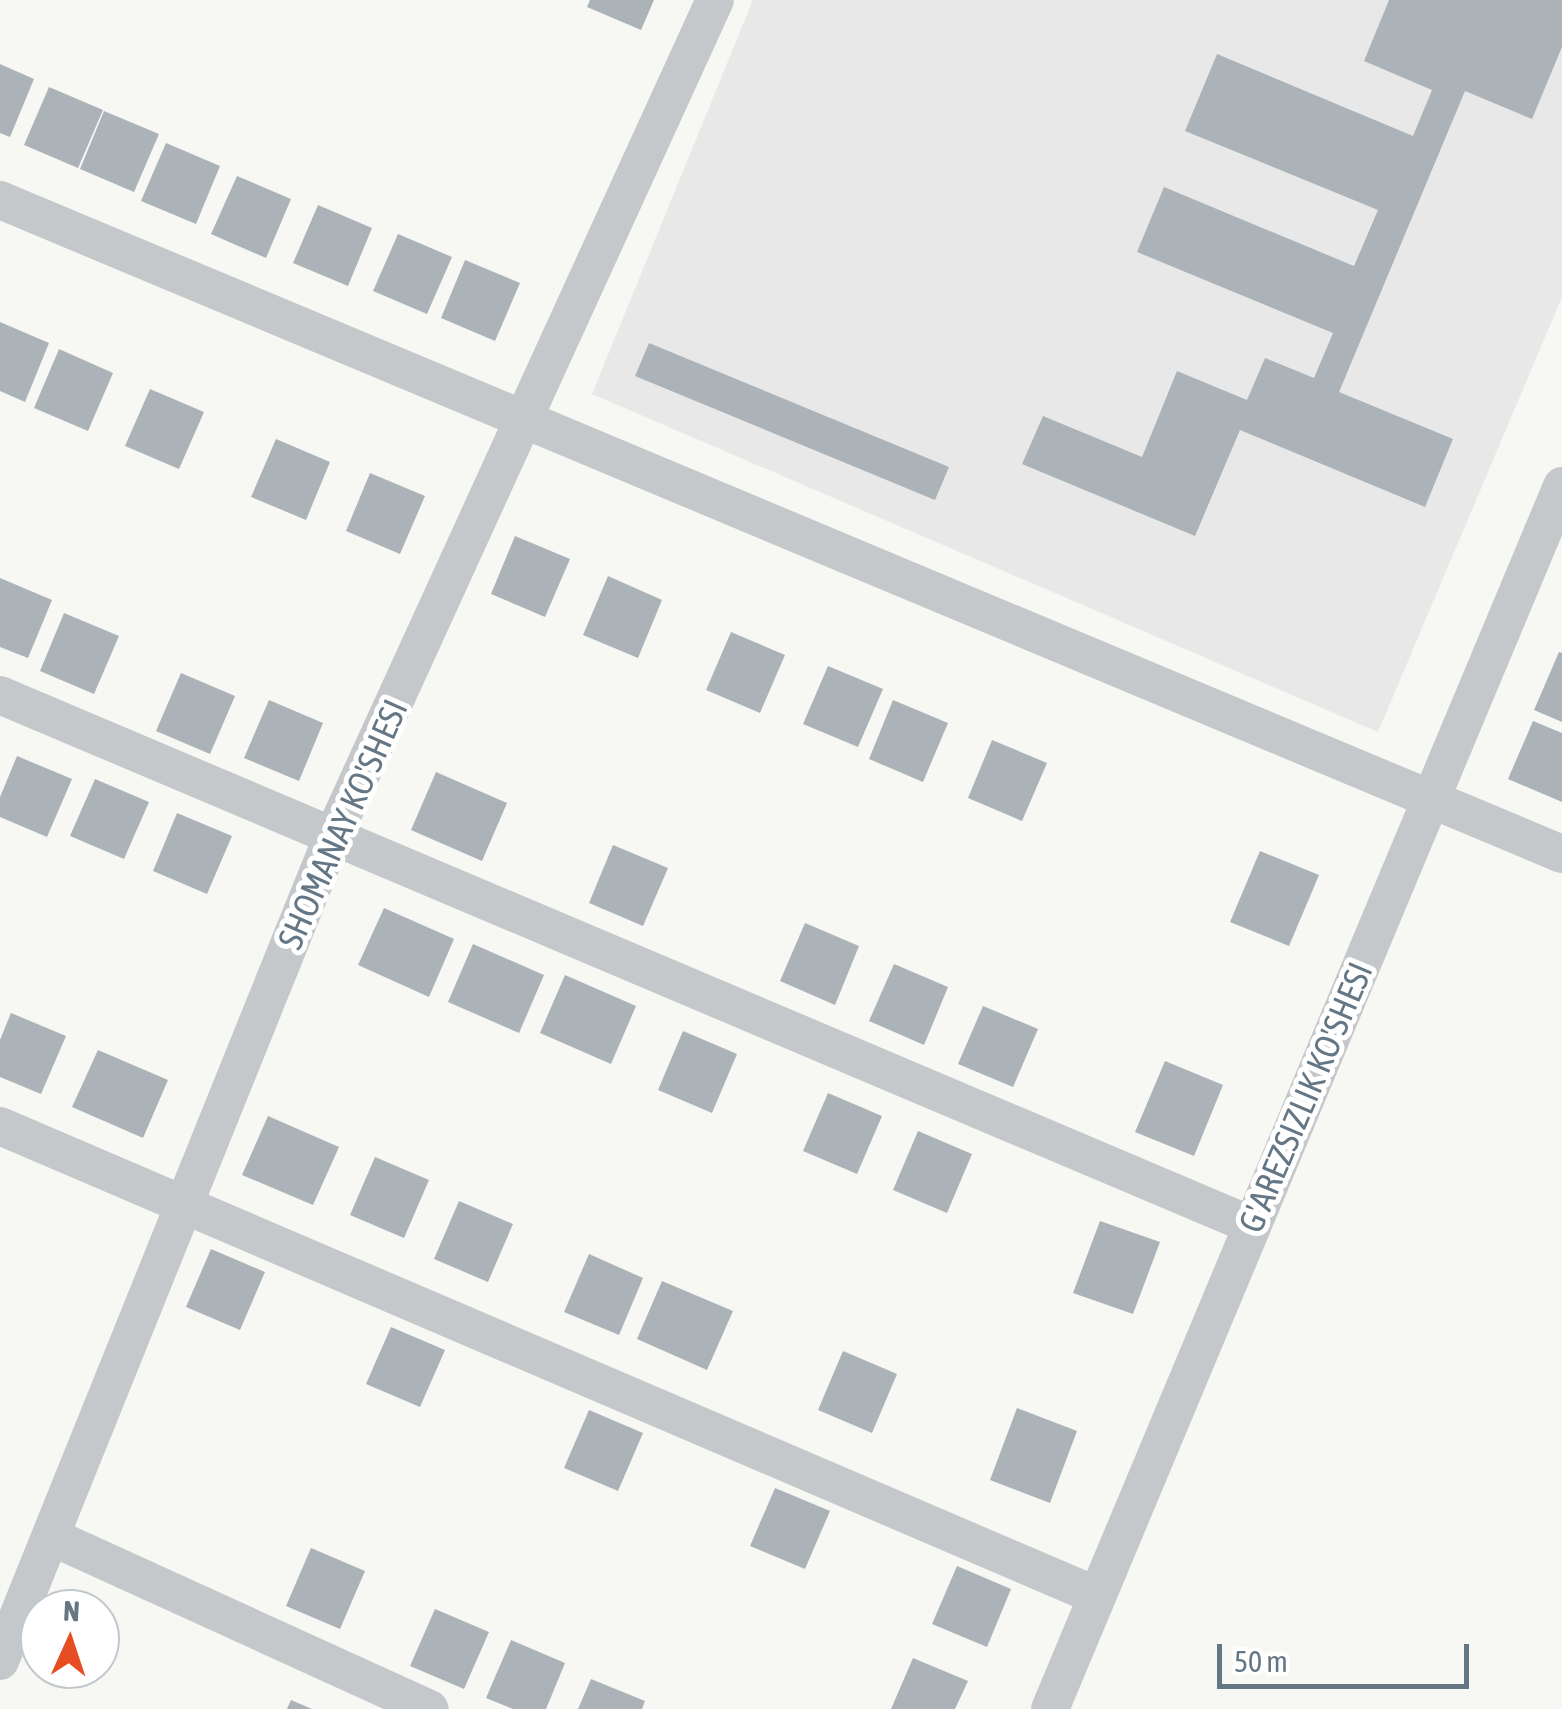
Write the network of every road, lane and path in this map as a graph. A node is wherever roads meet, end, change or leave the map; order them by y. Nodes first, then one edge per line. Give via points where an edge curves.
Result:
1 (716, 0) edge
2 (0, 200) edge
3 (528, 421) junction
4 (1562, 486) edge
5 (0, 695) edge
6 (1432, 796) junction
7 (332, 838) junction
8 (1562, 854) edge
9 (0, 1126) edge
10 (181, 1203) junction
11 (1251, 1224) junction
12 (52, 1538) junction
13 (1097, 1596) junction
14 (0, 1661) edge
15 (430, 1709) edge
16 (1050, 1709) edge

1 - 3 street, SHOMANAY KO'SHESI
2 - 3 street
3 - 6 street
3 - 7 street, SHOMANAY KO'SHESI
4 - 6 street, G'AREZSIZLIK KO'SHESI
5 - 7 street
6 - 8 street
6 - 11 street, G'AREZSIZLIK KO'SHESI
7 - 10 street, SHOMANAY KO'SHESI
7 - 11 street
9 - 10 street
10 - 12 street, SHOMANAY KO'SHESI
10 - 13 street
11 - 13 street, G'AREZSIZLIK KO'SHESI
12 - 14 street, SHOMANAY KO'SHESI
12 - 15 street
13 - 16 street, G'AREZSIZLIK KO'SHESI

